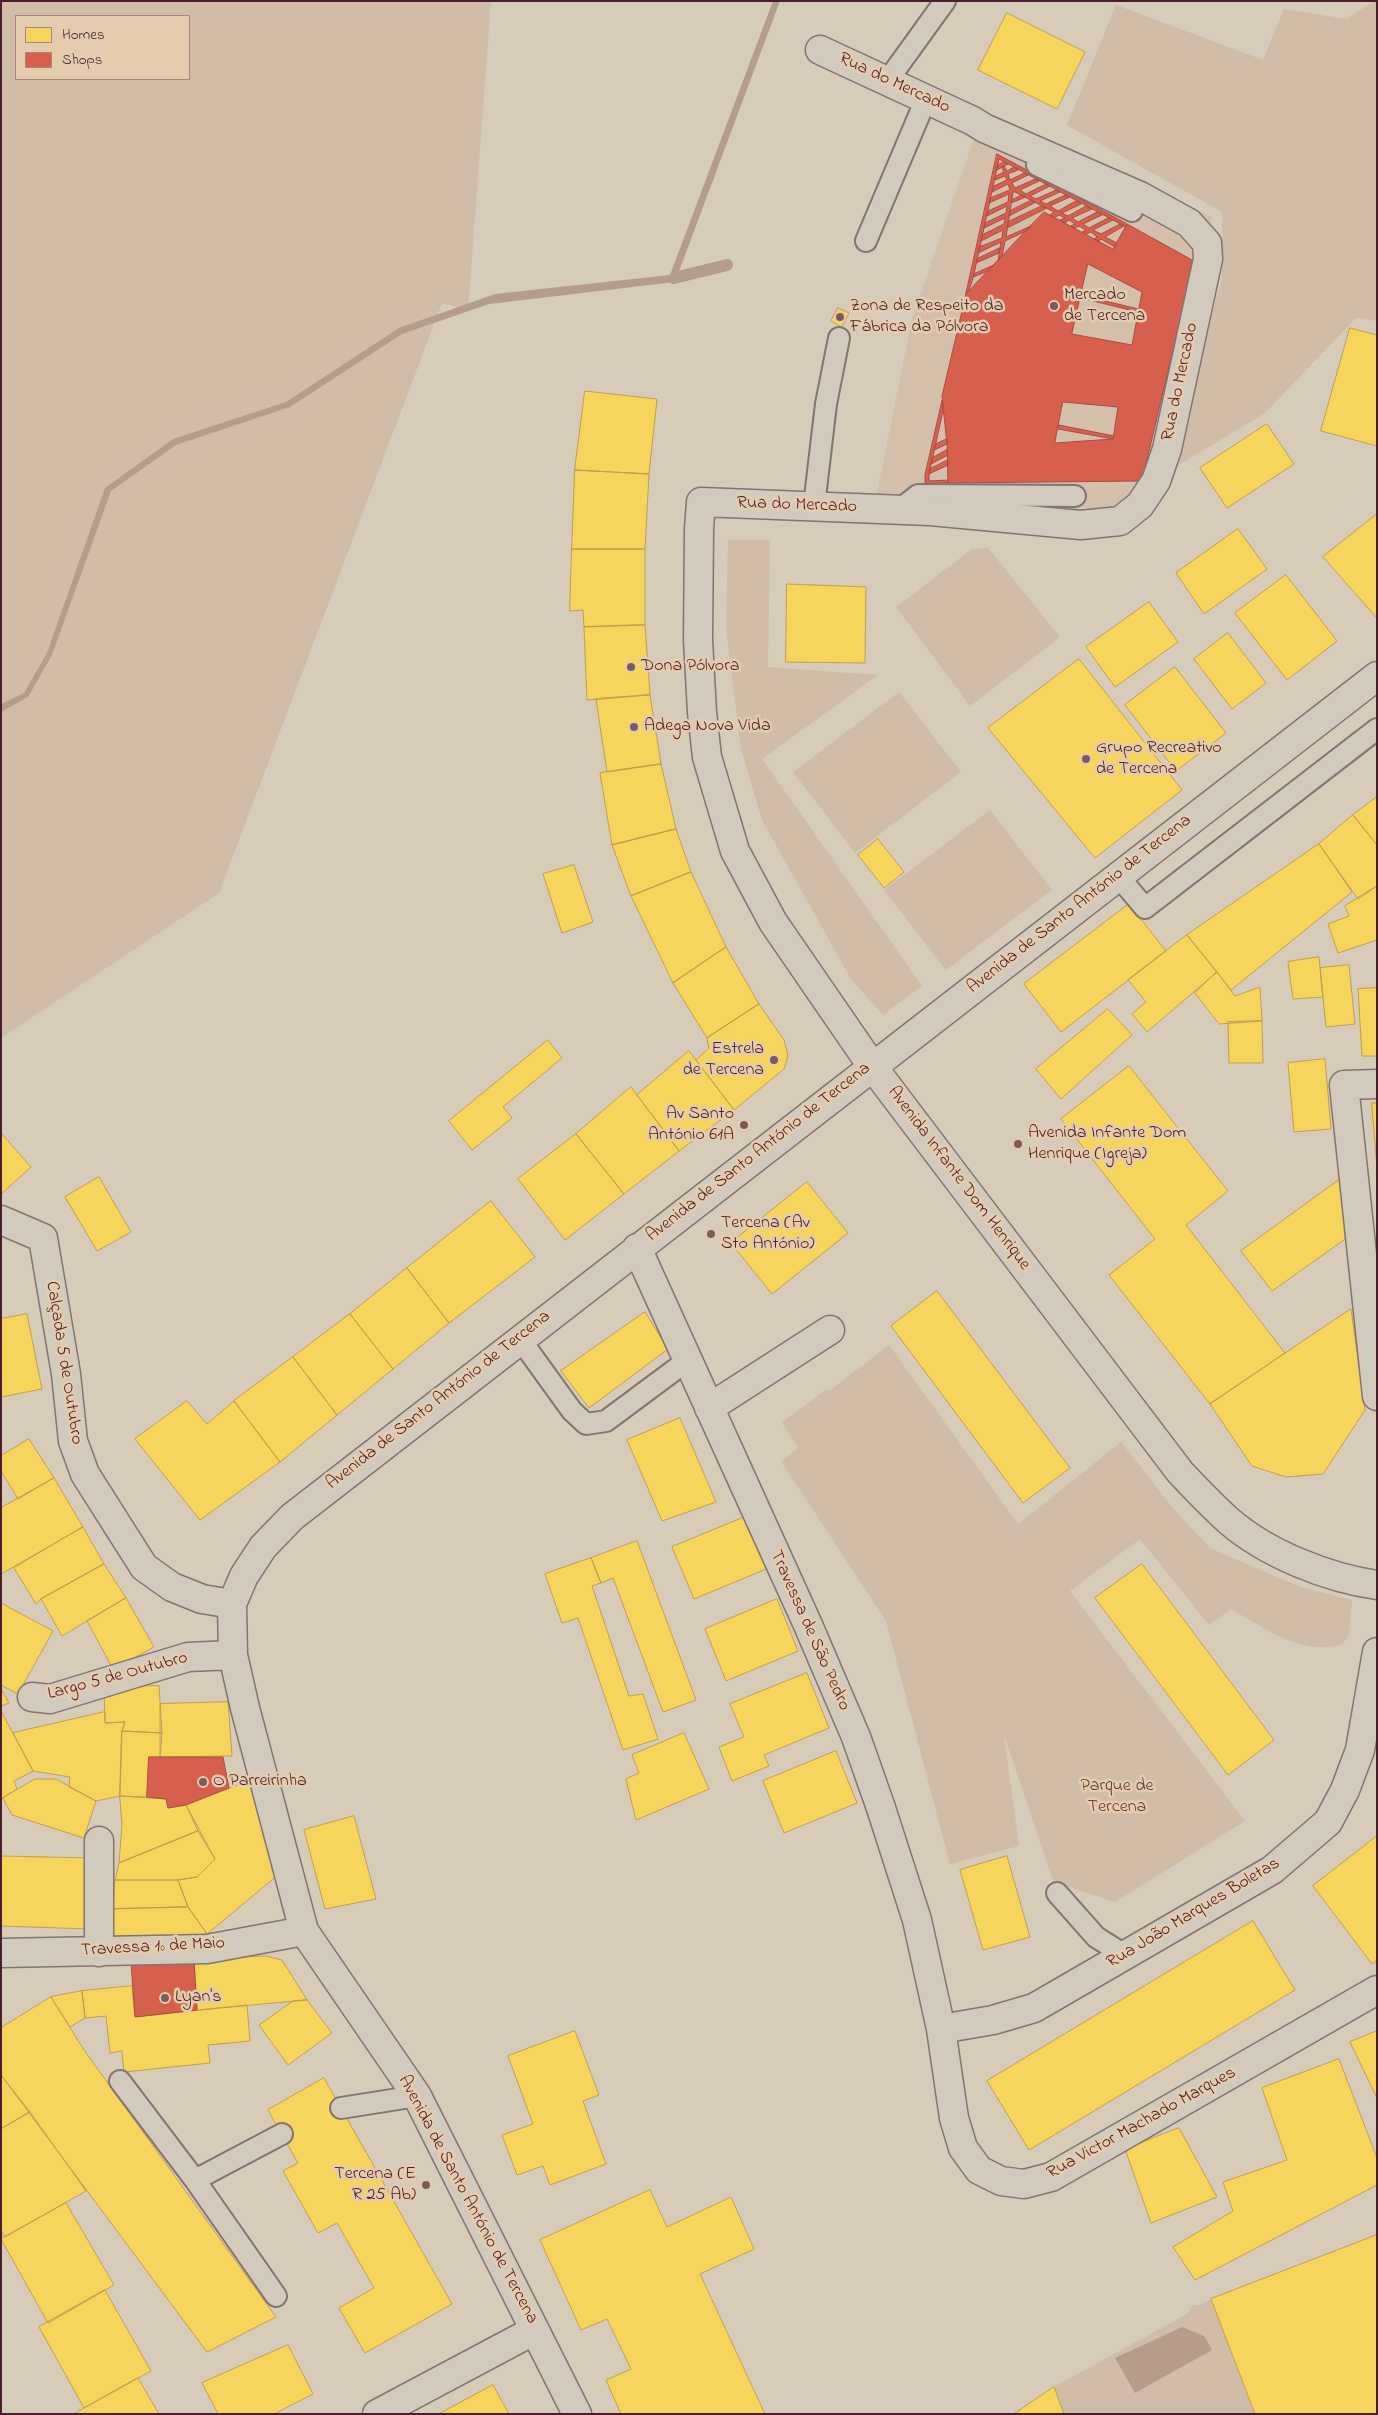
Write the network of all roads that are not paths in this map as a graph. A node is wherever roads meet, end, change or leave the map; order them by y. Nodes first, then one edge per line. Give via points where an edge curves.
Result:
1 (945, 1) edge
2 (820, 50) dead end
3 (888, 80) junction
4 (926, 99) junction
5 (984, 128) junction
6 (1132, 211) dead end
7 (866, 241) dead end
8 (839, 338) dead end
9 (1075, 496) dead end
10 (701, 502) joint
11 (814, 506) junction
12 (899, 510) junction
13 (1377, 676) edge
14 (1377, 729) edge
15 (1118, 876) junction
16 (872, 1066) junction
17 (1377, 1084) edge
18 (1, 1220) edge
19 (637, 1248) junction
20 (830, 1330) dead end
21 (520, 1338) junction
22 (688, 1360) junction
23 (1377, 1396) edge
24 (709, 1408) junction
25 (1377, 1585) edge
26 (232, 1604) junction
27 (1377, 1652) edge
28 (233, 1655) junction
29 (32, 1697) dead end
30 (99, 1841) dead end
31 (1056, 1892) dead end
32 (304, 1931) junction
33 (99, 1952) junction
34 (1, 1953) edge
35 (1126, 1956) junction
36 (1377, 1990) edge
37 (941, 2028) junction
38 (120, 2081) dead end
39 (416, 2096) junction
40 (342, 2108) dead end
41 (282, 2134) dead end
42 (195, 2180) junction
43 (276, 2296) dead end
44 (534, 2330) junction
45 (377, 2414) edge
46 (577, 2414) edge

1 - 3 lane
2 - 3 street, Rua do Mercado
3 - 4 street, Rua do Mercado
4 - 5 street, Rua do Mercado
4 - 7 lane
5 - 6 lane via 986,138 996,145
5 - 12 street, Rua do Mercado via 1140,196 1189,223 1207,243 1208,259 1167,449 1156,481 1140,505 1120,521 1081,525
8 - 11 lane via 826,404
9 - 12 lane via 918,495
10 - 11 street, Rua do Mercado
10 - 16 street, Avenida Infante Dom Henrique via 698,640 702,712 707,757 721,807 736,852 773,922
11 - 12 street, Rua do Mercado
13 - 15 street, Avenida de Santo António de Tercena
14 - 15 lane via 1145,908
15 - 16 street, Avenida de Santo António de Tercena
16 - 19 street, Avenida de Santo António de Tercena
16 - 25 street, Avenida Infante Dom Henrique via 1180,1472 1202,1496 1231,1523 1262,1544 1338,1578
17 - 23 street via 1344,1085
18 - 26 street, Calçada 5 de Outubro via 43,1238 66,1374 73,1441 86,1474 144,1567 172,1587 202,1599
19 - 21 street, Avenida de Santo António de Tercena
19 - 22 street, Travessa de São Pedro
20 - 24 street
21 - 22 lane via 572,1411 586,1424 606,1421
21 - 26 street, Avenida de Santo António de Tercena via 292,1517 263,1547 244,1576
22 - 24 street, Travessa de São Pedro
24 - 37 street, Travessa de São Pedro via 856,1737 917,1920
26 - 28 street, Avenida de Santo António de Tercena
27 - 35 street, Rua João Marques Boletas via 1360,1750 1345,1790 1328,1822 1272,1870
28 - 29 street, Largo 5 de Outubro via 188,1657 50,1699
28 - 32 street, Avenida de Santo António de Tercena
30 - 33 street
31 - 35 lane via 1096,1937
32 - 33 street, Travessa 1º de Maio via 207,1950
32 - 39 street, Avenida de Santo António de Tercena
33 - 34 street, Travessa 1º de Maio
35 - 37 street, Rua João Marques Boletas via 1034,2008 993,2020
36 - 37 street, Rua Victor Machado Marques via 1051,2177 1024,2184 1002,2181 979,2170 963,2148 954,2118
38 - 42 lane
39 - 40 lane
39 - 44 street, Avenida de Santo António de Tercena
41 - 42 lane
42 - 43 lane
44 - 45 street
44 - 46 street, Avenida de Santo António de Tercena

